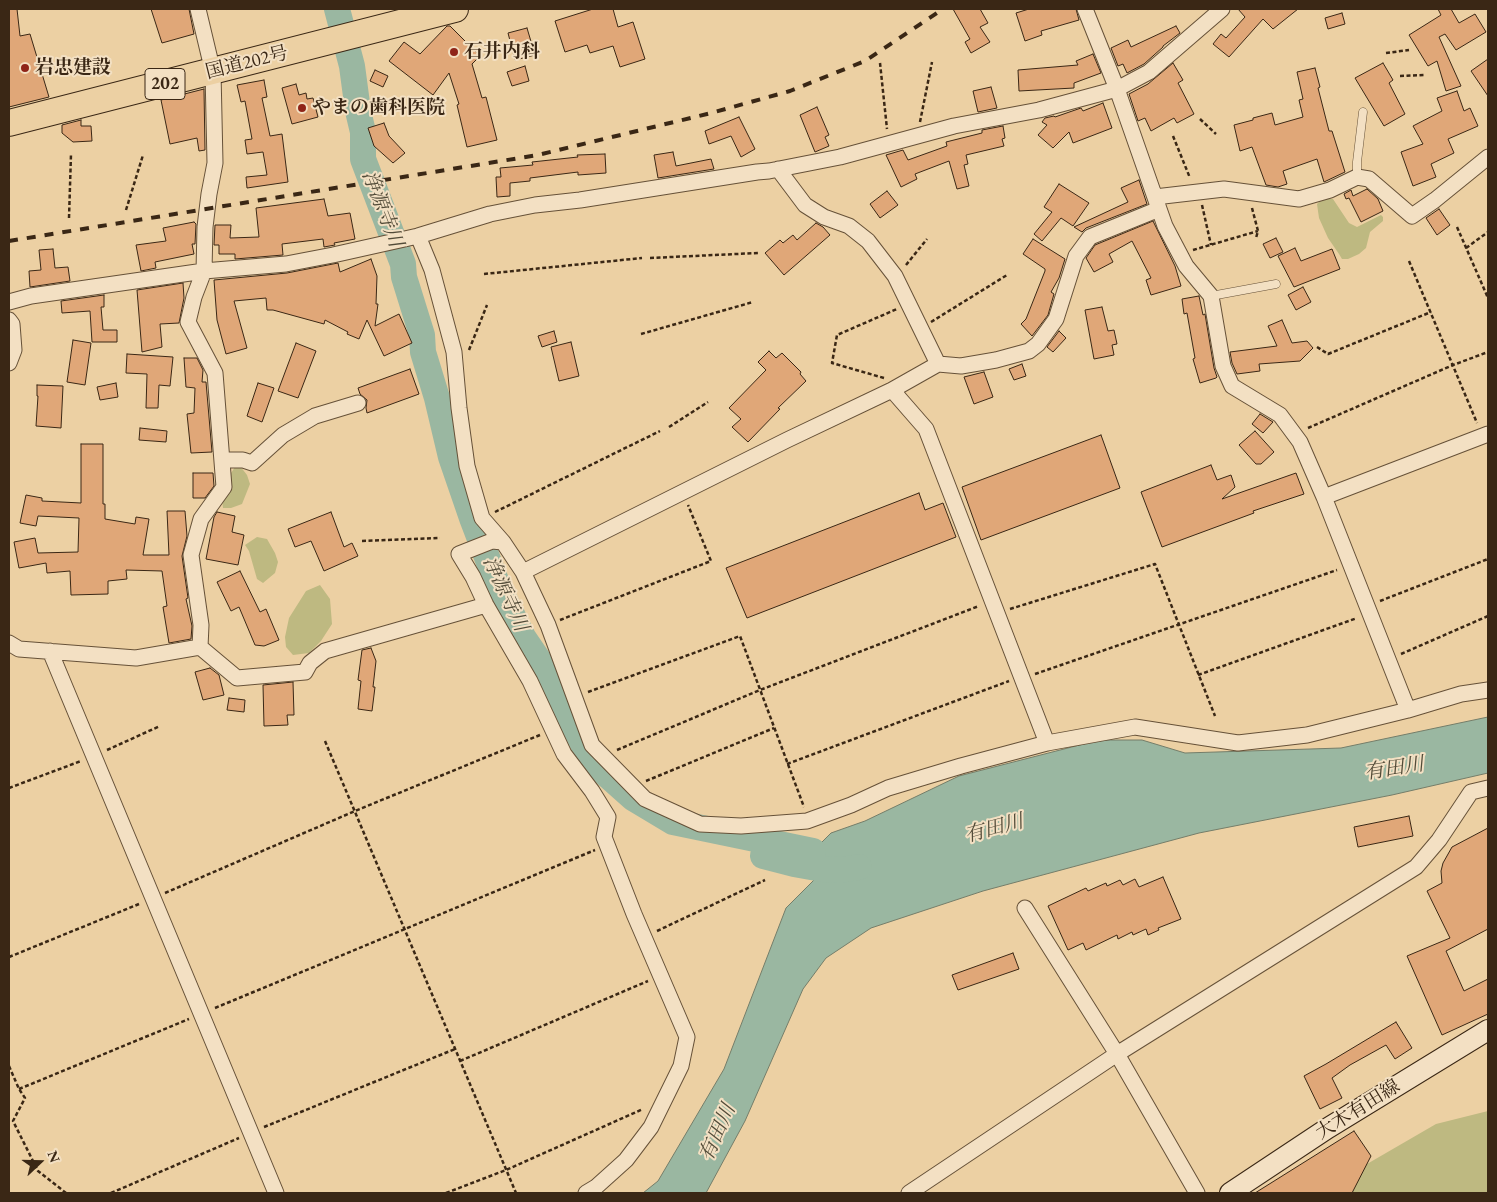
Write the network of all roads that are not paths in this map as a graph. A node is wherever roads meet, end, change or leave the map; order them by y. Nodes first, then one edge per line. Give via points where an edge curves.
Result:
1 (198, 9) edge
2 (455, 9) edge
3 (1085, 9) edge
4 (1222, 9) edge
5 (213, 72) junction
6 (1117, 89) junction
7 (1363, 112) dead end
8 (9, 123) edge
9 (1488, 157) edge
10 (778, 169) junction
11 (1357, 177) junction
12 (1157, 203) junction
13 (418, 236) junction
14 (204, 271) junction
15 (1276, 284) dead end
16 (1211, 296) junction
17 (9, 302) edge
18 (9, 320) edge
19 (9, 363) edge
20 (938, 364) junction
21 (889, 384) junction
22 (358, 403) dead end
23 (1484, 431) edge
24 (222, 460) junction
25 (1324, 497) junction
26 (498, 542) junction
27 (522, 572) junction
28 (486, 605) junction
29 (9, 644) edge
30 (200, 647) junction
31 (50, 651) junction
32 (1488, 690) edge
33 (1408, 710) junction
34 (1047, 742) junction
35 (1488, 788) edge
36 (1025, 908) dead end
37 (1487, 1033) edge
38 (1117, 1054) junction
39 (276, 1193) edge
40 (586, 1193) edge
41 (909, 1193) edge
42 (1197, 1193) edge
43 (1230, 1193) edge

1 - 5 street
2 - 5 highway, 国道202号 / 202
3 - 6 street
4 - 6 street via 1149,72
5 - 8 highway, 国道202号 / 202
5 - 14 street via 215,163 205,227
6 - 10 street via 1039,110 954,126 840,157
6 - 12 street
7 - 11 lane
9 - 11 street via 1412,216 1369,179
10 - 13 street via 490,214
10 - 20 street via 805,205 824,217 849,226 868,241 895,276
11 - 12 street via 1330,190 1299,199 1224,189 1196,189
12 - 16 street via 1186,266
12 - 20 street via 1090,237 1076,256 1056,319 1029,351 961,366
13 - 14 street via 286,264
13 - 26 street via 432,270 454,352 467,466 482,518
14 - 17 street
14 - 24 street via 188,322 215,373
15 - 16 lane
16 - 25 street via 1222,366 1232,386 1280,415 1300,442
18 - 19 street via 14,350
20 - 21 street
21 - 27 street via 786,440
21 - 34 street via 926,429
22 - 24 street via 315,416 283,435 252,463
23 - 25 street
24 - 30 street via 224,488 201,519 191,555 201,625
25 - 33 street
26 - 27 street
26 - 28 street via 459,554
27 - 34 street via 548,625 592,745 646,799 700,824 741,826 807,820 888,788
28 - 30 street via 325,650 310,662 305,672 237,678
28 - 40 street via 530,681 564,754 608,817 604,837 687,1037 681,1066 651,1127 626,1160
29 - 31 street
30 - 31 street via 136,658
31 - 39 street
32 - 33 street via 1461,694
33 - 34 street via 1307,735 1238,742 1135,728
35 - 38 street via 1471,792 1439,840 1416,866
36 - 38 street
37 - 43 main road, 大木有田線 via 1328,1128
38 - 41 street
38 - 42 street

